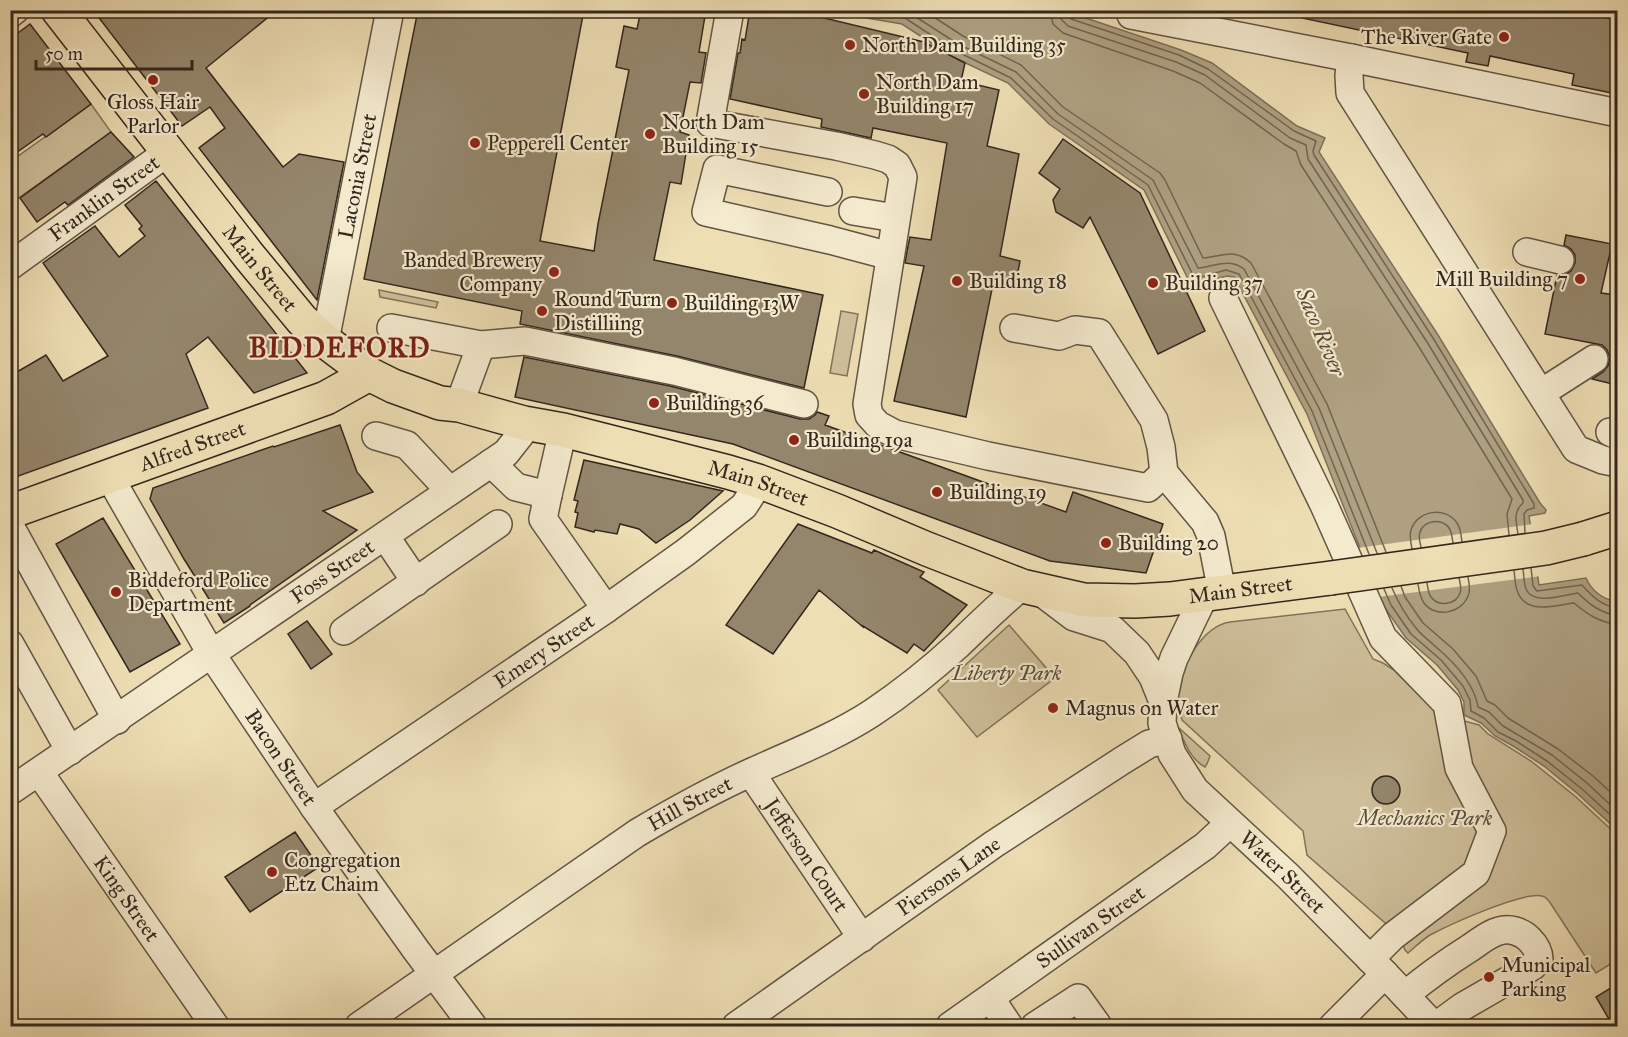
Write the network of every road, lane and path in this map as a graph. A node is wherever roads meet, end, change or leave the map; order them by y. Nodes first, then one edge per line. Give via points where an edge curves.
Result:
1 (15, 10) edge
2 (58, 10) edge
3 (390, 10) edge
4 (730, 10) edge
5 (10, 14) edge
6 (1131, 15) dead end
7 (1442, 57) dead end
8 (1351, 58) junction
9 (1617, 111) edge
10 (168, 152) junction
11 (828, 192) dead end
12 (854, 211) dead end
13 (895, 218) junction
14 (1527, 252) dead end
15 (890, 256) junction
16 (1560, 260) dead end
17 (10, 266) edge
18 (1223, 298) dead end
19 (391, 328) dead end
20 (1014, 328) dead end
21 (325, 341) junction
22 (481, 345) junction
23 (1594, 359) dead end
24 (369, 374) junction
25 (1541, 393) junction
26 (459, 405) junction
27 (804, 405) dead end
28 (524, 423) junction
29 (563, 430) junction
30 (376, 436) dead end
31 (491, 463) junction
32 (1617, 463) edge
33 (1164, 473) junction
34 (109, 476) junction
35 (758, 481) junction
36 (450, 491) junction
37 (548, 495) junction
38 (10, 512) edge
39 (498, 524) dead end
40 (10, 526) edge
41 (1617, 528) edge
42 (385, 536) junction
43 (416, 582) junction
44 (1031, 589) junction
45 (1213, 593) junction
46 (606, 609) junction
47 (344, 632) dead end
48 (10, 644) edge
49 (212, 655) junction
50 (1163, 702) junction
51 (117, 720) junction
52 (1168, 739) junction
53 (70, 751) junction
54 (39, 772) junction
55 (751, 773) junction
56 (10, 791) edge
57 (314, 807) junction
58 (1230, 823) junction
59 (862, 938) junction
60 (1378, 966) junction
61 (434, 974) junction
62 (1405, 995) junction
63 (991, 999) junction
64 (215, 1026) edge
65 (358, 1026) edge
66 (473, 1026) edge
67 (736, 1026) edge
68 (950, 1026) edge
69 (1009, 1026) edge
70 (1035, 1026) edge
71 (1098, 1026) edge
72 (1333, 1026) edge
73 (1435, 1026) edge

1 - 5 street
2 - 10 main road, Main Street
3 - 21 street, Laconia Street
4 - 13 street via 710,123 888,159 897,165 903,177
6 - 8 street
7 - 9 street via 1466,75
8 - 9 street
8 - 25 street via 1350,93
10 - 17 street, Franklin Street
10 - 21 main road, Main Street via 302,320
11 - 15 street via 717,169 706,212
12 - 13 street
13 - 15 street
14 - 16 street
15 - 33 street via 867,404 869,415 878,425 895,434 988,456 1148,488
18 - 60 street via 1324,505 1383,638 1447,704 1459,768 1492,831 1476,873 1393,936
19 - 22 street
20 - 33 street via 1059,336 1075,330 1099,333 1154,420
21 - 24 main road, Main Street
22 - 26 street
22 - 27 street via 525,341 674,371
23 - 25 street
24 - 26 main road, Main Street via 404,391
24 - 34 main road, Alfred Street via 326,398
25 - 32 street via 1576,449
26 - 28 main road, Main Street
28 - 29 main road, Main Street
28 - 31 street, Foss Street via 516,441
29 - 35 main road, Main Street
29 - 37 street
30 - 36 street via 407,445
31 - 36 street, Foss Street
31 - 37 street via 516,488
33 - 45 street via 1205,522 1211,536
34 - 38 main road, Alfred Street
34 - 49 street, Bacon Street
35 - 44 main road, Main Street
35 - 46 street, Emery Street via 744,506
36 - 42 street, Foss Street
37 - 46 street via 543,519
39 - 43 street
40 - 51 street
41 - 45 main road, Main Street, bridge via 1546,548
42 - 43 street
42 - 49 street, Foss Street
43 - 47 street
44 - 45 main road, Main Street via 1107,601
44 - 50 street via 1074,617 1112,629 1137,653
44 - 55 street, Hill Street via 1005,600 956,646 879,708 826,739
45 - 50 street via 1174,658
46 - 57 street, Emery Street
48 - 53 street
49 - 51 street, Foss Street
49 - 57 street, Bacon Street
50 - 52 street, Water Street via 1162,723
51 - 53 street, Foss Street
52 - 58 street, Water Street via 1172,754 1195,790
52 - 59 street, Piersons Lane via 1149,744 1123,760 994,844
53 - 54 street, Foss Street
54 - 56 street, Foss Street
54 - 64 street, King Street
55 - 59 street, Jefferson Court
55 - 61 street, Hill Street via 637,833
57 - 61 street, Bacon Street
58 - 60 street, Water Street
58 - 63 street, Sullivan Street via 1205,846
59 - 67 street, Piersons Lane
60 - 62 street, Water Street
60 - 72 street
61 - 65 street, Hill Street
61 - 66 street, Bacon Street
62 - 73 street, Water Street
62 - 73 street via 1432,972 1491,934 1508,930 1525,935 1535,945 1539,959 1533,966
63 - 68 street, Sullivan Street
63 - 69 street
70 - 71 street via 1078,998

